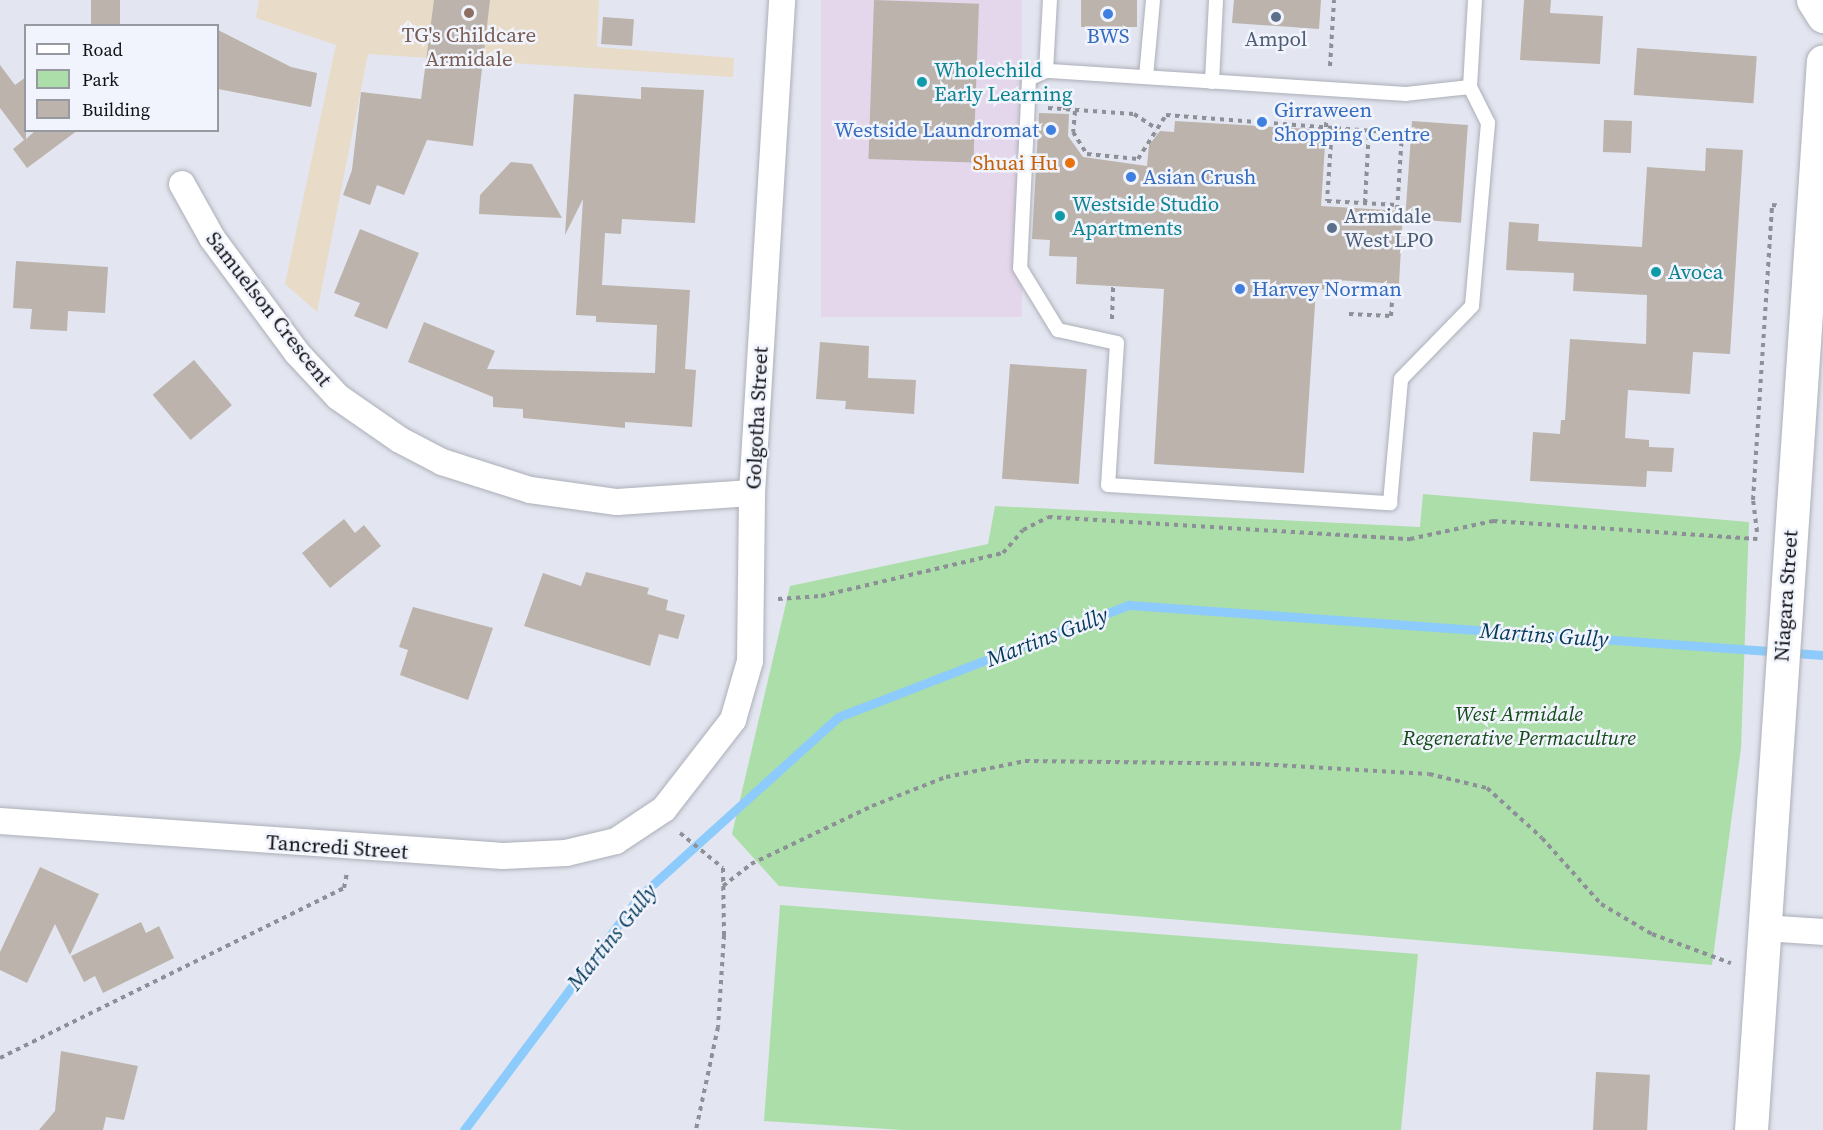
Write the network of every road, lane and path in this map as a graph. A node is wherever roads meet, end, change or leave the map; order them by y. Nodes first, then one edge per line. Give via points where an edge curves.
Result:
1 (782, 0) edge
2 (1050, 0) edge
3 (1153, 0) edge
4 (1216, 0) edge
5 (1334, 0) edge
6 (1475, 0) edge
7 (1813, 0) edge
8 (1823, 16) edge
9 (1823, 61) edge
10 (1330, 69) dead end
11 (1046, 71) junction
12 (1146, 77) junction
13 (1212, 82) junction
14 (1470, 87) junction
15 (1065, 102) dead end
16 (1048, 108) dead end
17 (1065, 110) junction
18 (1075, 111) junction
19 (1328, 125) junction
20 (1157, 129) junction
21 (1369, 130) junction
22 (182, 184) dead end
23 (1365, 203) junction
24 (1784, 206) dead end
25 (1393, 284) dead end
26 (1113, 286) dead end
27 (1349, 314) dead end
28 (1112, 318) dead end
29 (752, 493) junction
30 (1758, 539) junction
31 (1759, 549) dead end
32 (771, 599) dead end
33 (664, 810) joint
34 (0, 821) edge
35 (683, 838) dead end
36 (348, 864) dead end
37 (723, 886) junction
38 (1763, 928) junction
39 (1823, 932) edge
40 (1731, 963) dead end
41 (0, 1058) edge
42 (696, 1130) edge
43 (1751, 1130) edge

1 - 29 street, Golgotha Street
2 - 11 lane
3 - 12 lane
4 - 13 lane
5 - 10 path
6 - 14 lane
7 - 8 street
9 - 38 street, Niagara Street
11 - 12 lane
11 - 14 lane via 1029,79 1020,268 1058,330 1117,343 1108,485 1390,503 1401,379 1472,306 1488,123
12 - 13 lane
13 - 14 lane via 1406,94
15 - 17 path
16 - 17 path
17 - 18 path
18 - 20 path via 1134,114
18 - 20 path via 1073,132 1087,154 1138,159
19 - 20 path via 1166,115
19 - 21 path
19 - 23 path via 1327,201
21 - 23 path
21 - 23 path via 1402,133 1397,207
22 - 29 street, Samuelson Crescent via 212,238 297,353 338,397 400,440 442,462 530,490 617,502
24 - 30 path, Niagara Street via 1772,205 1753,501
25 - 27 path via 1391,316
26 - 28 path
29 - 33 street, Golgotha Street via 750,661 742,691 733,720
30 - 31 path, Niagara Street
30 - 32 path via 1493,521 1410,539 1048,517 1023,530 1003,553 821,596
33 - 34 street, Tancredi Street via 616,841 566,853 504,856
35 - 37 path via 723,868
36 - 41 path via 344,888
37 - 40 path via 751,864 872,806 946,777 1025,761 1256,764 1429,774 1487,788 1542,838 1601,904 1652,934
37 - 42 path via 718,1027
38 - 39 street
38 - 43 street, Niagara Street

